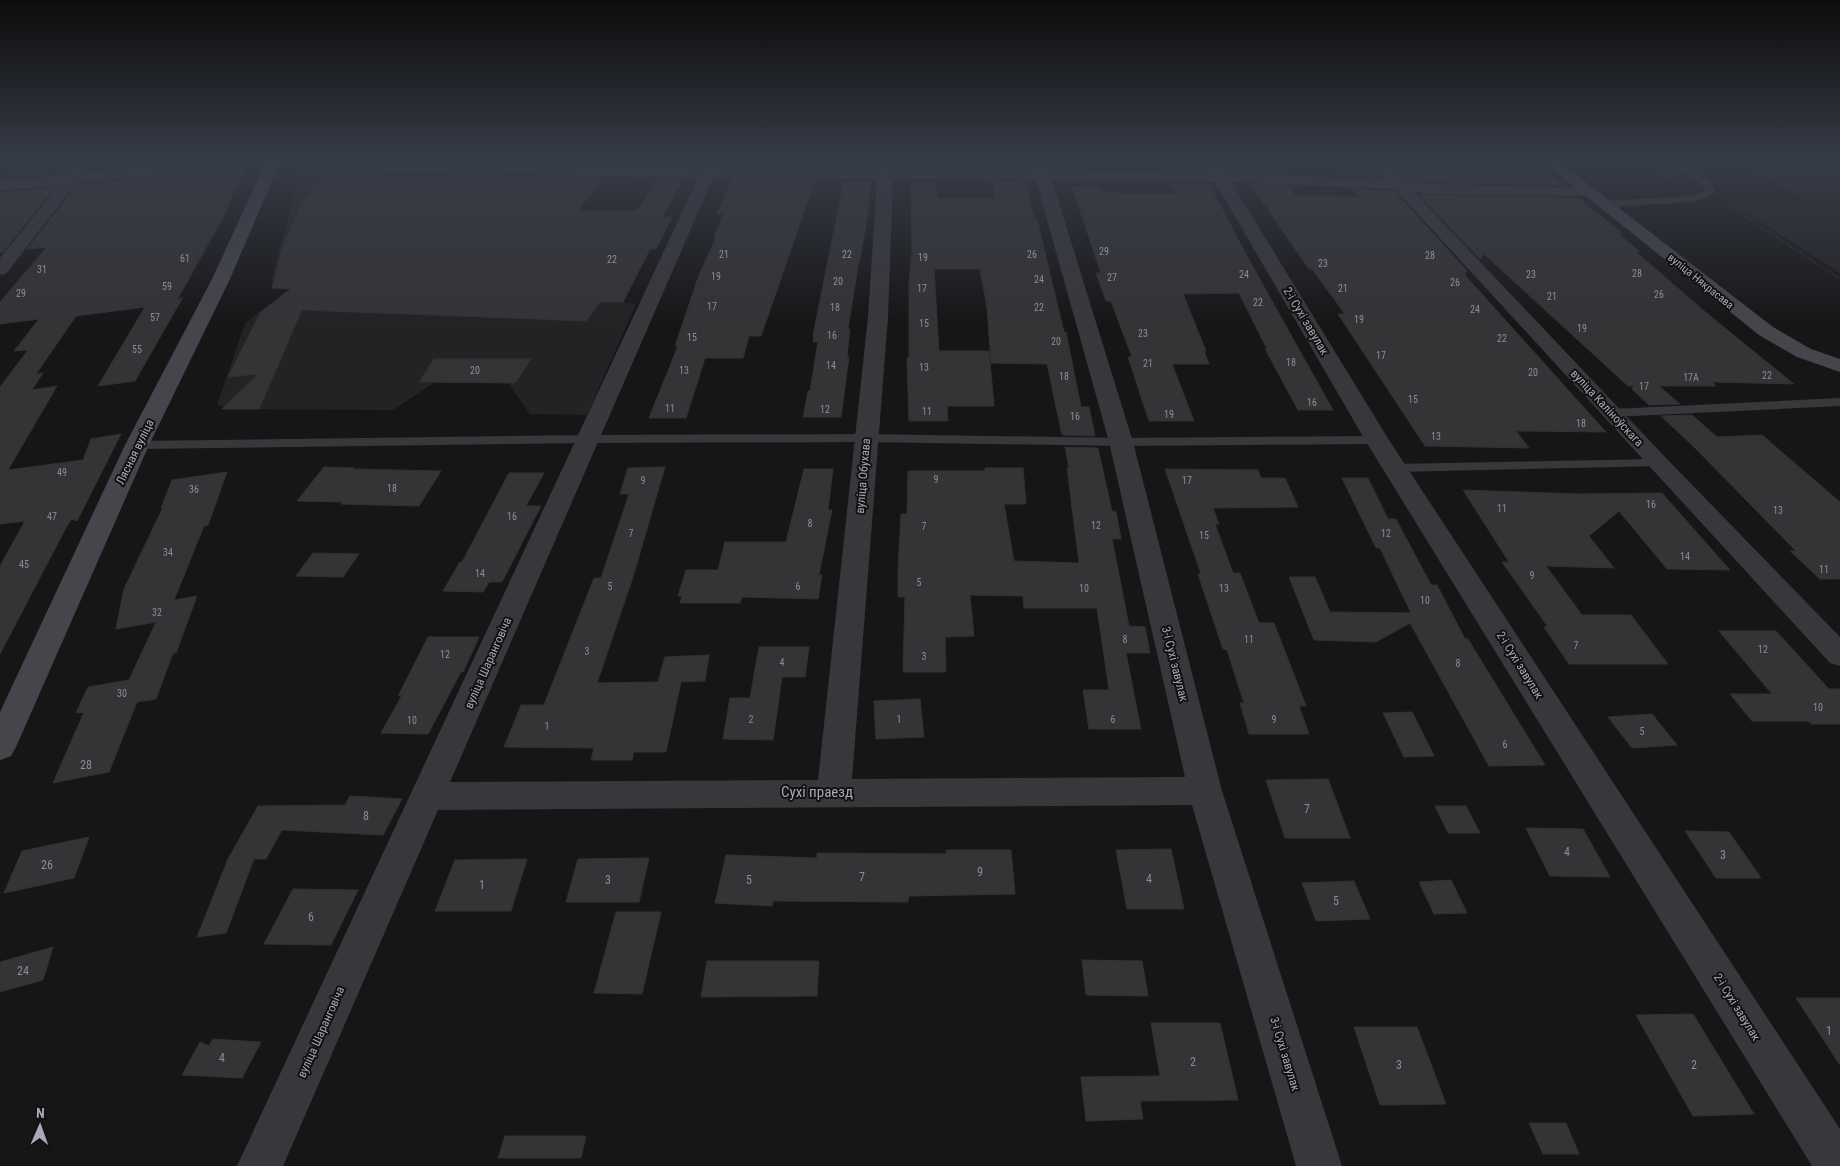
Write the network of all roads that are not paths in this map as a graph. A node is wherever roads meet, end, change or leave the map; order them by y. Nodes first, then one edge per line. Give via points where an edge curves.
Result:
1 (44, 214) edge
2 (250, 214) edge
3 (690, 214) edge
4 (883, 214) edge
5 (1054, 214) edge
6 (1243, 214) edge
7 (1427, 214) edge
8 (1618, 214) edge
9 (0, 270) edge
10 (1840, 366) edge
11 (1840, 402) edge
12 (1612, 413) junction
13 (866, 438) junction
14 (589, 439) junction
15 (1377, 440) junction
16 (1121, 442) junction
17 (137, 445) junction
18 (1658, 463) junction
19 (1395, 468) junction
20 (1840, 655) edge
21 (0, 747) edge
22 (834, 792) junction
23 (1205, 792) junction
24 (428, 796) junction
25 (260, 1166) edge
26 (1319, 1166) edge
27 (1838, 1166) edge

1 - 9 street
2 - 17 main road, Лясная вуліца via 221,279
3 - 14 street, вуліца Шаранговіча
4 - 13 street, вуліца Обухава via 878,317
5 - 16 street, 3-і Сухі завулак
6 - 15 street, 2-і Сухі завулак
7 - 12 street, вуліца Каліноўскага
8 - 10 main road, вуліца Някрасава via 1766,331 1804,353
11 - 12 lane
12 - 18 street, вуліца Каліноўскага
13 - 14 lane
13 - 16 lane
13 - 22 street, вуліца Обухава
14 - 17 lane
14 - 24 street, вуліца Шаранговіча
15 - 16 lane
15 - 19 street, 2-і Сухі завулак
16 - 23 street, 3-і Сухі завулак
17 - 21 main road, Лясная вуліца
18 - 19 lane
18 - 20 street, вуліца Каліноўскага
19 - 27 street, 2-і Сухі завулак
22 - 23 street, Сухі праезд
22 - 24 street, Сухі праезд
23 - 26 street, 3-і Сухі завулак
24 - 25 street, вуліца Шаранговіча

